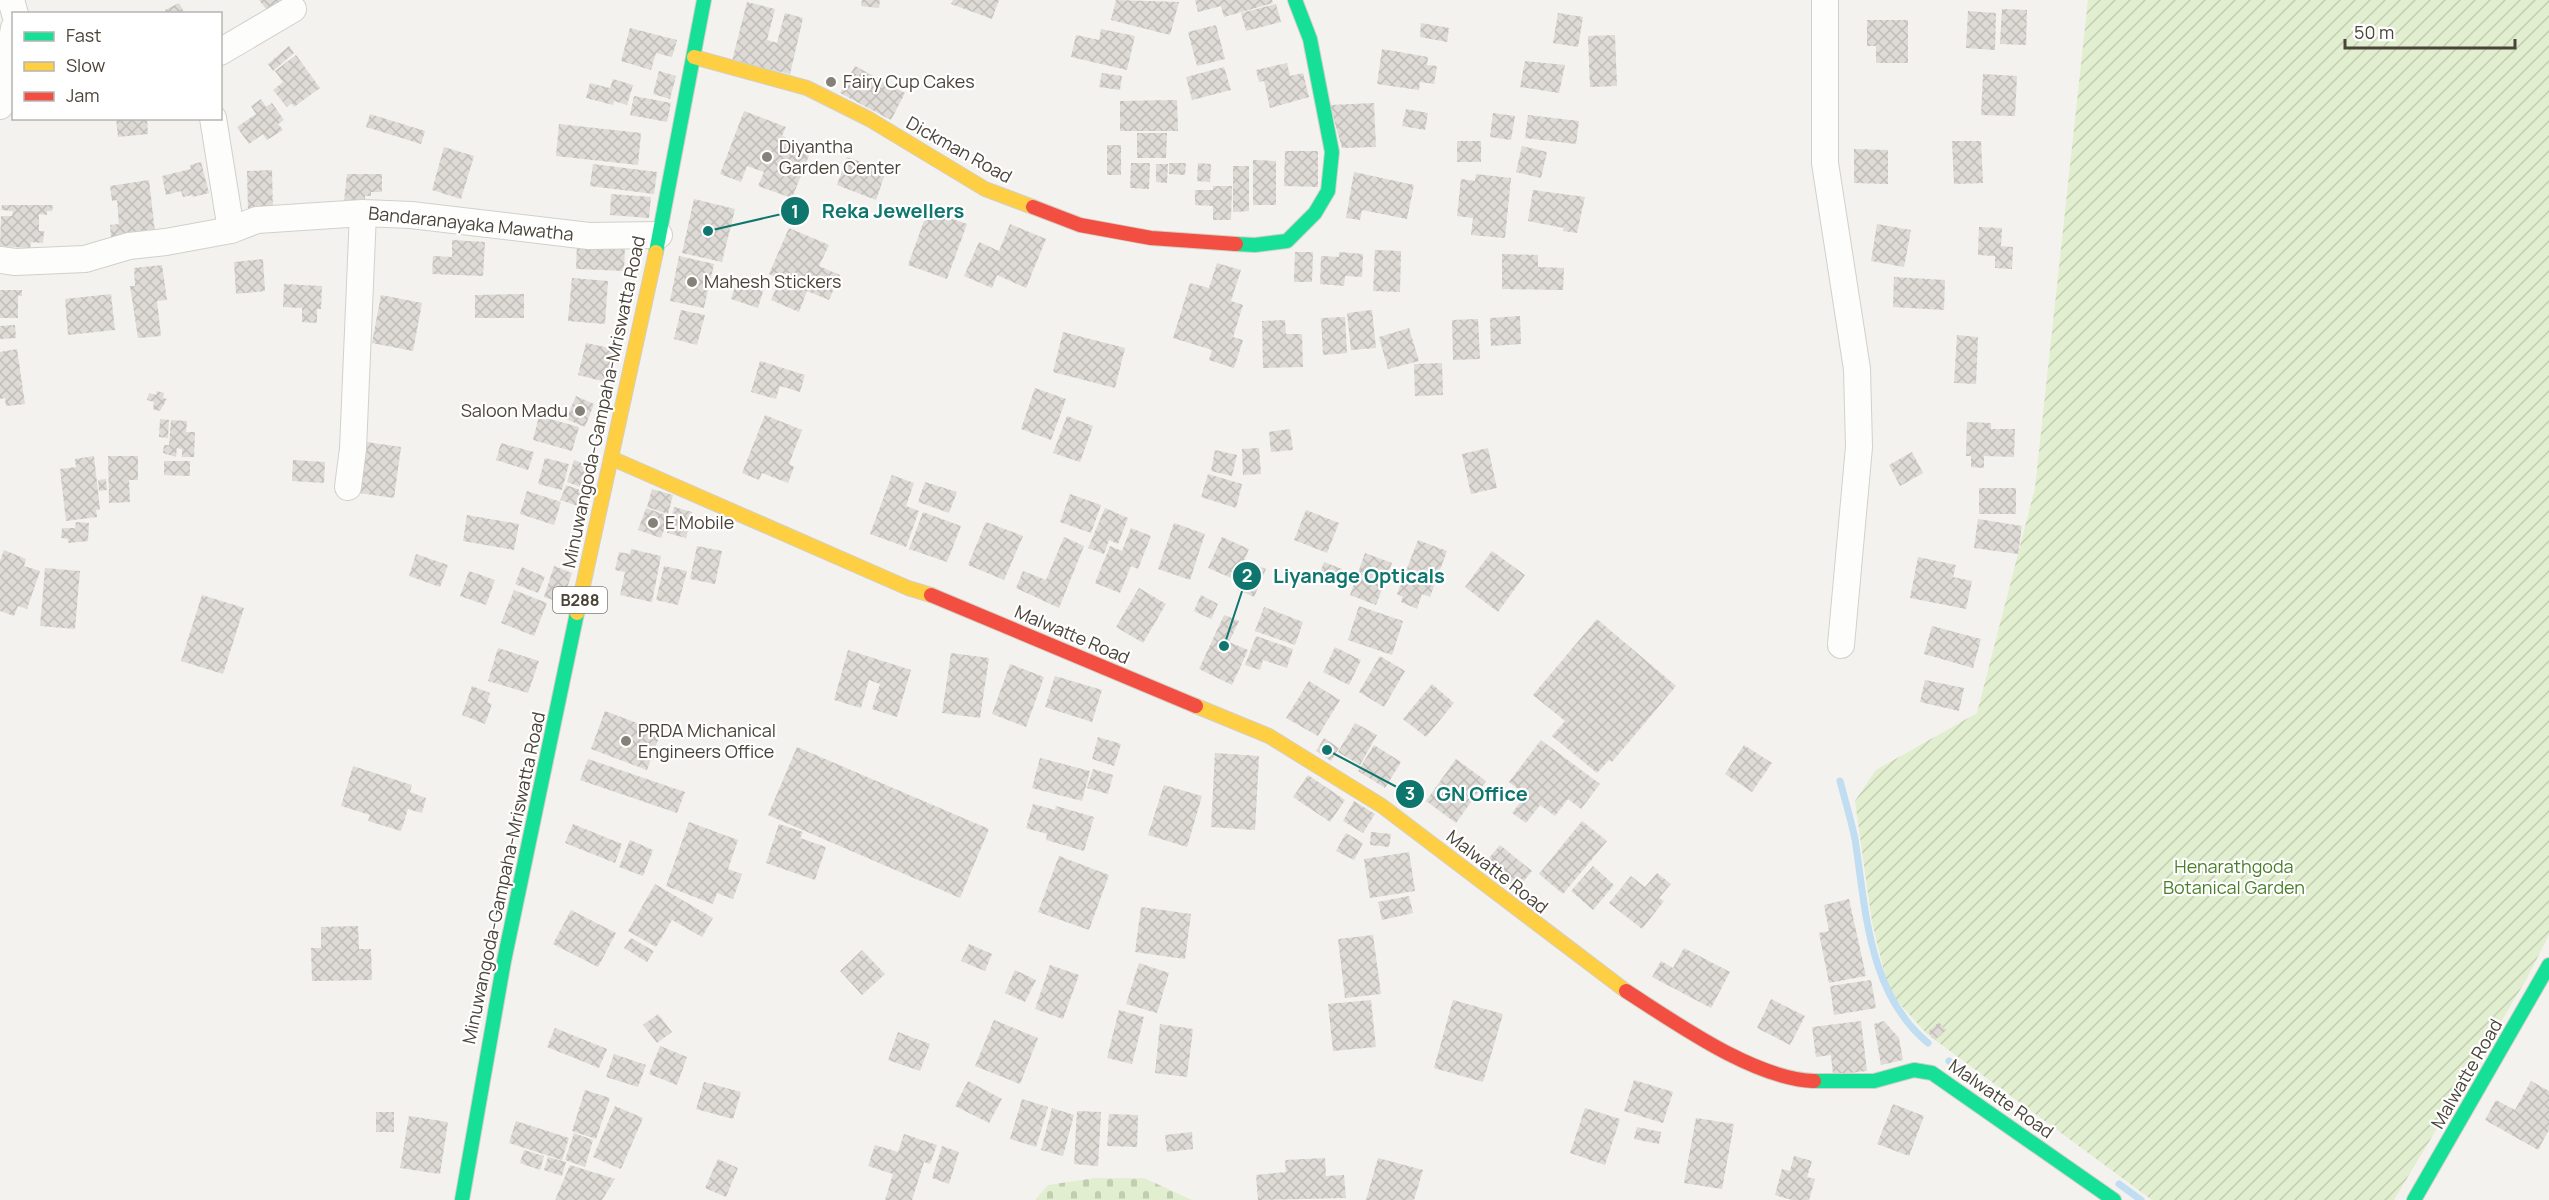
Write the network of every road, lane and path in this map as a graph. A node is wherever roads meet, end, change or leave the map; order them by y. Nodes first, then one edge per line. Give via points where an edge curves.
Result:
1 (704, 0) edge
2 (1295, 0) edge
3 (1825, 0) edge
4 (293, 9) dead end
5 (12, 39) edge
6 (222, 51) edge
7 (694, 57) junction
8 (0, 106) edge
9 (213, 120) edge
10 (363, 213) junction
11 (231, 230) junction
12 (659, 236) junction
13 (0, 260) edge
14 (611, 458) junction
15 (348, 487) dead end
16 (1841, 645) dead end
17 (2549, 964) edge
18 (462, 1200) edge
19 (2114, 1200) edge
20 (2415, 1200) edge

1 - 7 street, Minuwangoda-Gampaha-Mriswatta Road / B288
2 - 7 street, Dickman Road via 1310,39 1332,152 1328,191 1315,213 1287,241 1255,245 1151,238 1080,225 985,189 869,119 807,88
3 - 16 street via 1825,163 1857,369 1859,447
4 - 6 street
5 - 8 street
7 - 12 street, Minuwangoda-Gampaha-Mriswatta Road / B288
9 - 11 street
10 - 11 street, Bandaranayaka Mawatha via 257,220
10 - 12 street, Bandaranayaka Mawatha via 411,214 589,236
10 - 15 street
11 - 13 street, Bandaranayaka Mawatha via 129,246 85,259
12 - 14 street, Minuwangoda-Gampaha-Mriswatta Road / B288
14 - 18 street, Minuwangoda-Gampaha-Mriswatta Road / B288 via 508,938
14 - 19 street, Malwatte Road via 908,588 1269,736 1382,806 1609,981 1702,1039 1757,1067 1805,1081 1874,1081 1914,1070 1932,1073
17 - 20 street, Malwatte Road

